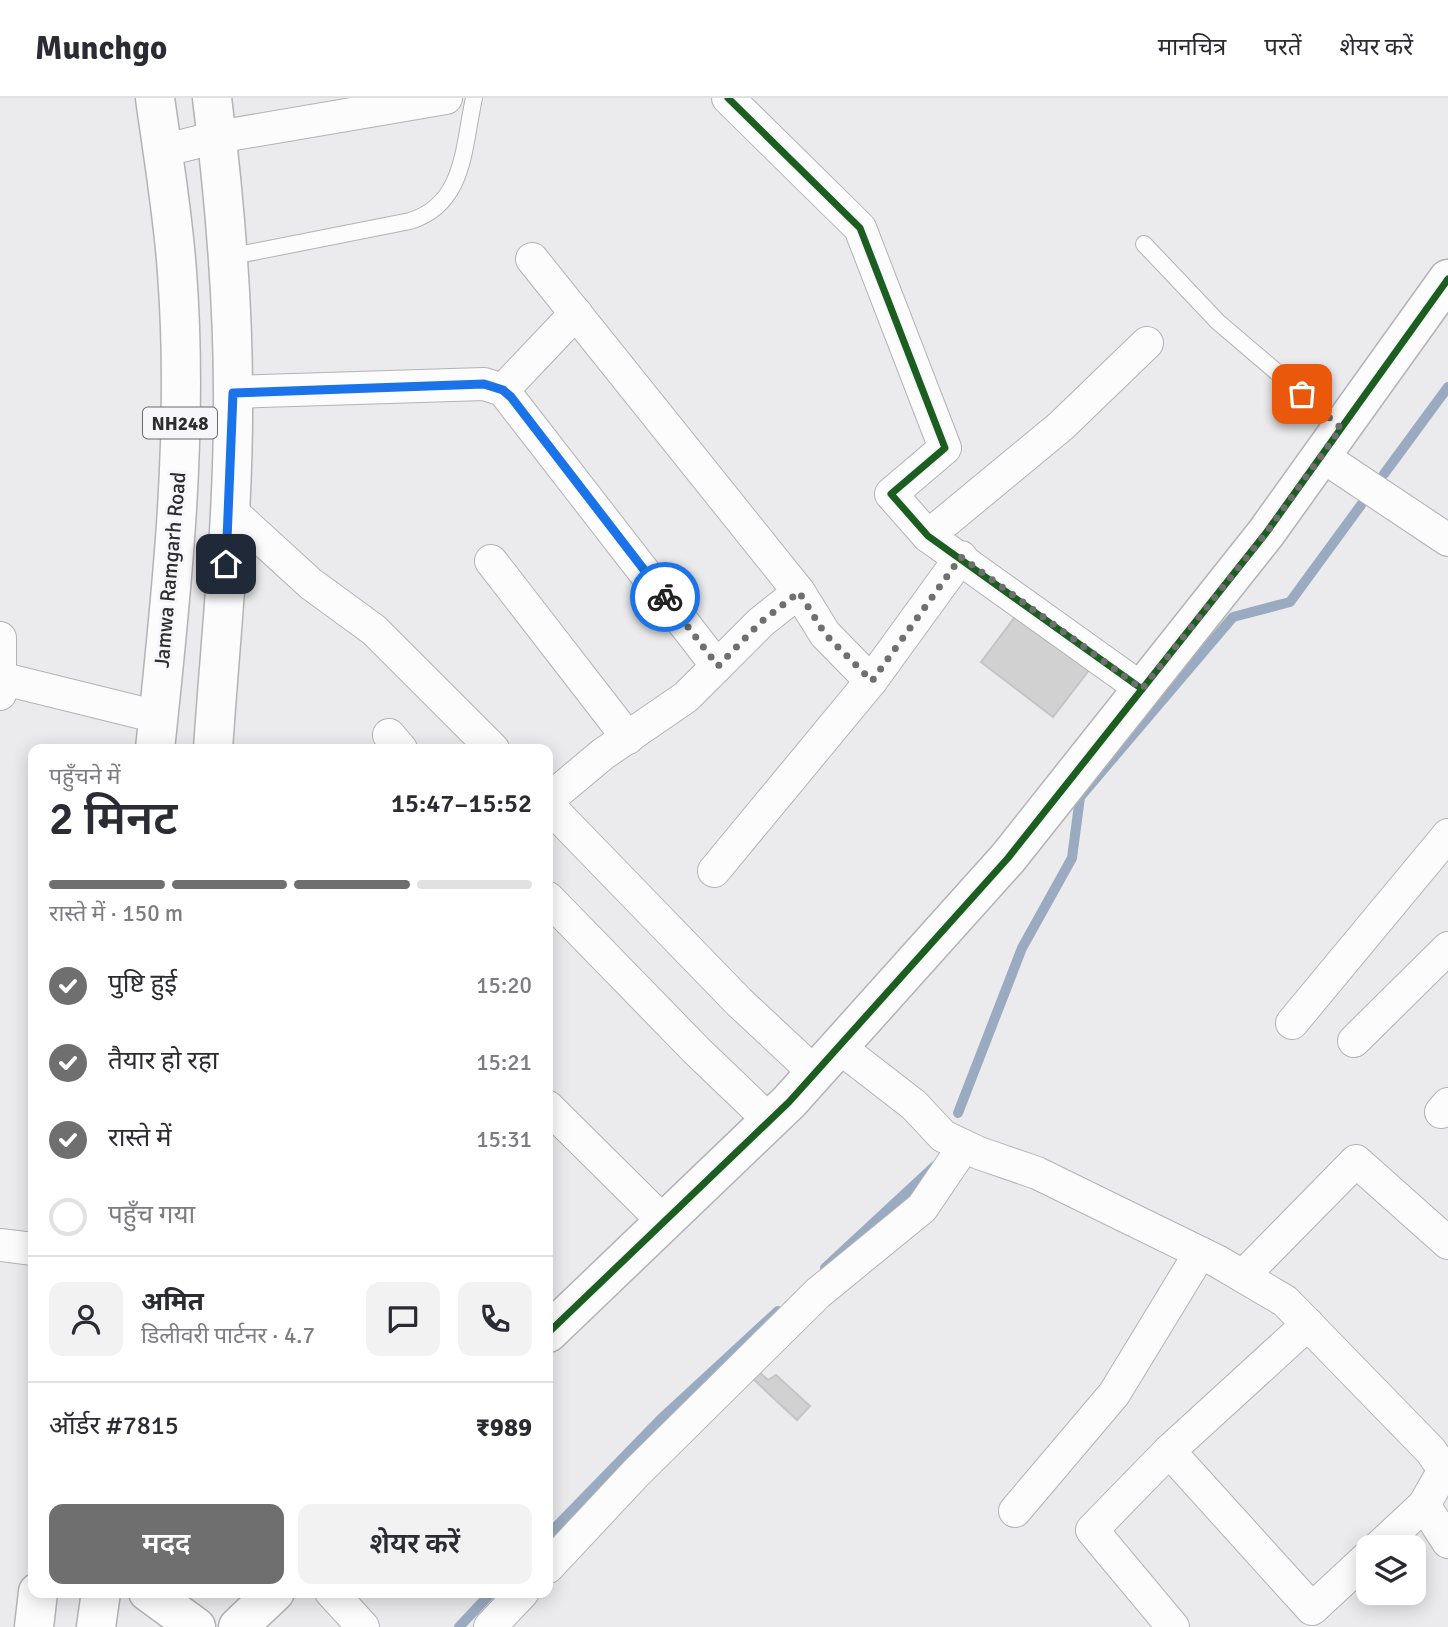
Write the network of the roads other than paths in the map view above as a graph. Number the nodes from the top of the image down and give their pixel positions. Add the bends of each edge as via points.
1 (155, 98) edge
2 (212, 98) edge
3 (446, 98) edge
4 (474, 98) edge
5 (728, 98) edge
6 (217, 137) junction
7 (162, 151) junction
8 (1144, 244) dead end
9 (226, 257) junction
10 (532, 259) dead end
11 (1448, 279) edge
12 (576, 313) junction
13 (1147, 343) dead end
14 (503, 390) junction
15 (233, 393) junction
16 (1332, 442) junction
17 (230, 510) junction
18 (928, 537) junction
19 (1448, 540) edge
20 (961, 557) junction
21 (491, 561) dead end
22 (799, 592) junction
23 (0, 638) edge
24 (718, 666) junction
25 (872, 681) junction
26 (1, 683) edge
27 (1142, 689) junction
28 (157, 733) edge
29 (628, 738) junction
30 (213, 744) edge
31 (488, 744) edge
32 (553, 798) edge
33 (553, 807) edge
34 (1448, 835) edge
35 (714, 871) dead end
36 (553, 903) edge
37 (1448, 948) edge
38 (1292, 1023) dead end
39 (1354, 1041) dead end
40 (827, 1060) junction
41 (553, 1112) edge
42 (770, 1121) junction
43 (964, 1146) junction
44 (664, 1222) junction
45 (1448, 1243) edge
46 (0, 1245) edge
47 (28, 1249) edge
48 (1200, 1253) junction
49 (1243, 1276) junction
50 (1308, 1324) junction
51 (553, 1328) edge
52 (1169, 1451) junction
53 (1446, 1468) edge
54 (1424, 1505) junction
55 (1015, 1511) dead end
56 (1392, 1535) edge
57 (1448, 1542) edge
58 (553, 1562) edge
59 (1356, 1573) edge
60 (37, 1598) edge
61 (100, 1598) edge
62 (156, 1598) edge
63 (269, 1598) edge
64 (336, 1598) edge
65 (517, 1598) edge
66 (1321, 1618) edge
67 (34, 1627) edge
68 (96, 1627) edge
69 (196, 1627) edge
70 (238, 1627) edge
71 (363, 1627) edge
72 (490, 1627) edge
73 (1173, 1627) edge

1 - 7 main road, Jamwa Ramgarh Road / NH248
2 - 6 main road, NH248
3 - 6 street
4 - 9 lane via 454,184 436,211 410,221
5 - 18 street via 860,228 945,448 891,494
6 - 7 street
6 - 9 main road, NH248
7 - 28 main road, Jamwa Ramgarh Road / NH248 via 177,272 181,405
8 - 16 lane
9 - 15 main road, NH248
10 - 12 street
11 - 16 main road
12 - 14 street
12 - 22 street
13 - 18 street via 1061,426
14 - 15 street via 484,384
14 - 24 street
15 - 17 main road, NH248
16 - 19 street
16 - 27 main road
17 - 30 main road, NH248
17 - 31 street via 311,583 374,629
18 - 20 street
20 - 25 street
20 - 27 street
21 - 29 street
22 - 24 street
22 - 25 street via 825,634
23 - 26 street
24 - 29 street via 686,698
25 - 35 street
26 - 28 street
27 - 40 main road via 1008,858
29 - 32 street
33 - 40 street via 739,1002
34 - 38 street
36 - 42 street
37 - 39 street
40 - 42 main road
40 - 43 street via 914,1105 943,1136
41 - 44 street
42 - 44 main road
43 - 48 street via 1037,1173
43 - 58 street via 922,1208 818,1293
44 - 51 main road
45 - 49 street via 1356,1161
46 - 47 street
48 - 49 street
48 - 55 street via 1114,1394
49 - 50 street via 1285,1301
50 - 52 street
50 - 53 street
52 - 66 street
52 - 73 street via 1092,1531
53 - 54 street
54 - 56 street
54 - 57 street
59 - 66 street
60 - 67 main road
61 - 68 main road
62 - 69 main road
63 - 70 main road
64 - 71 street
65 - 72 street

